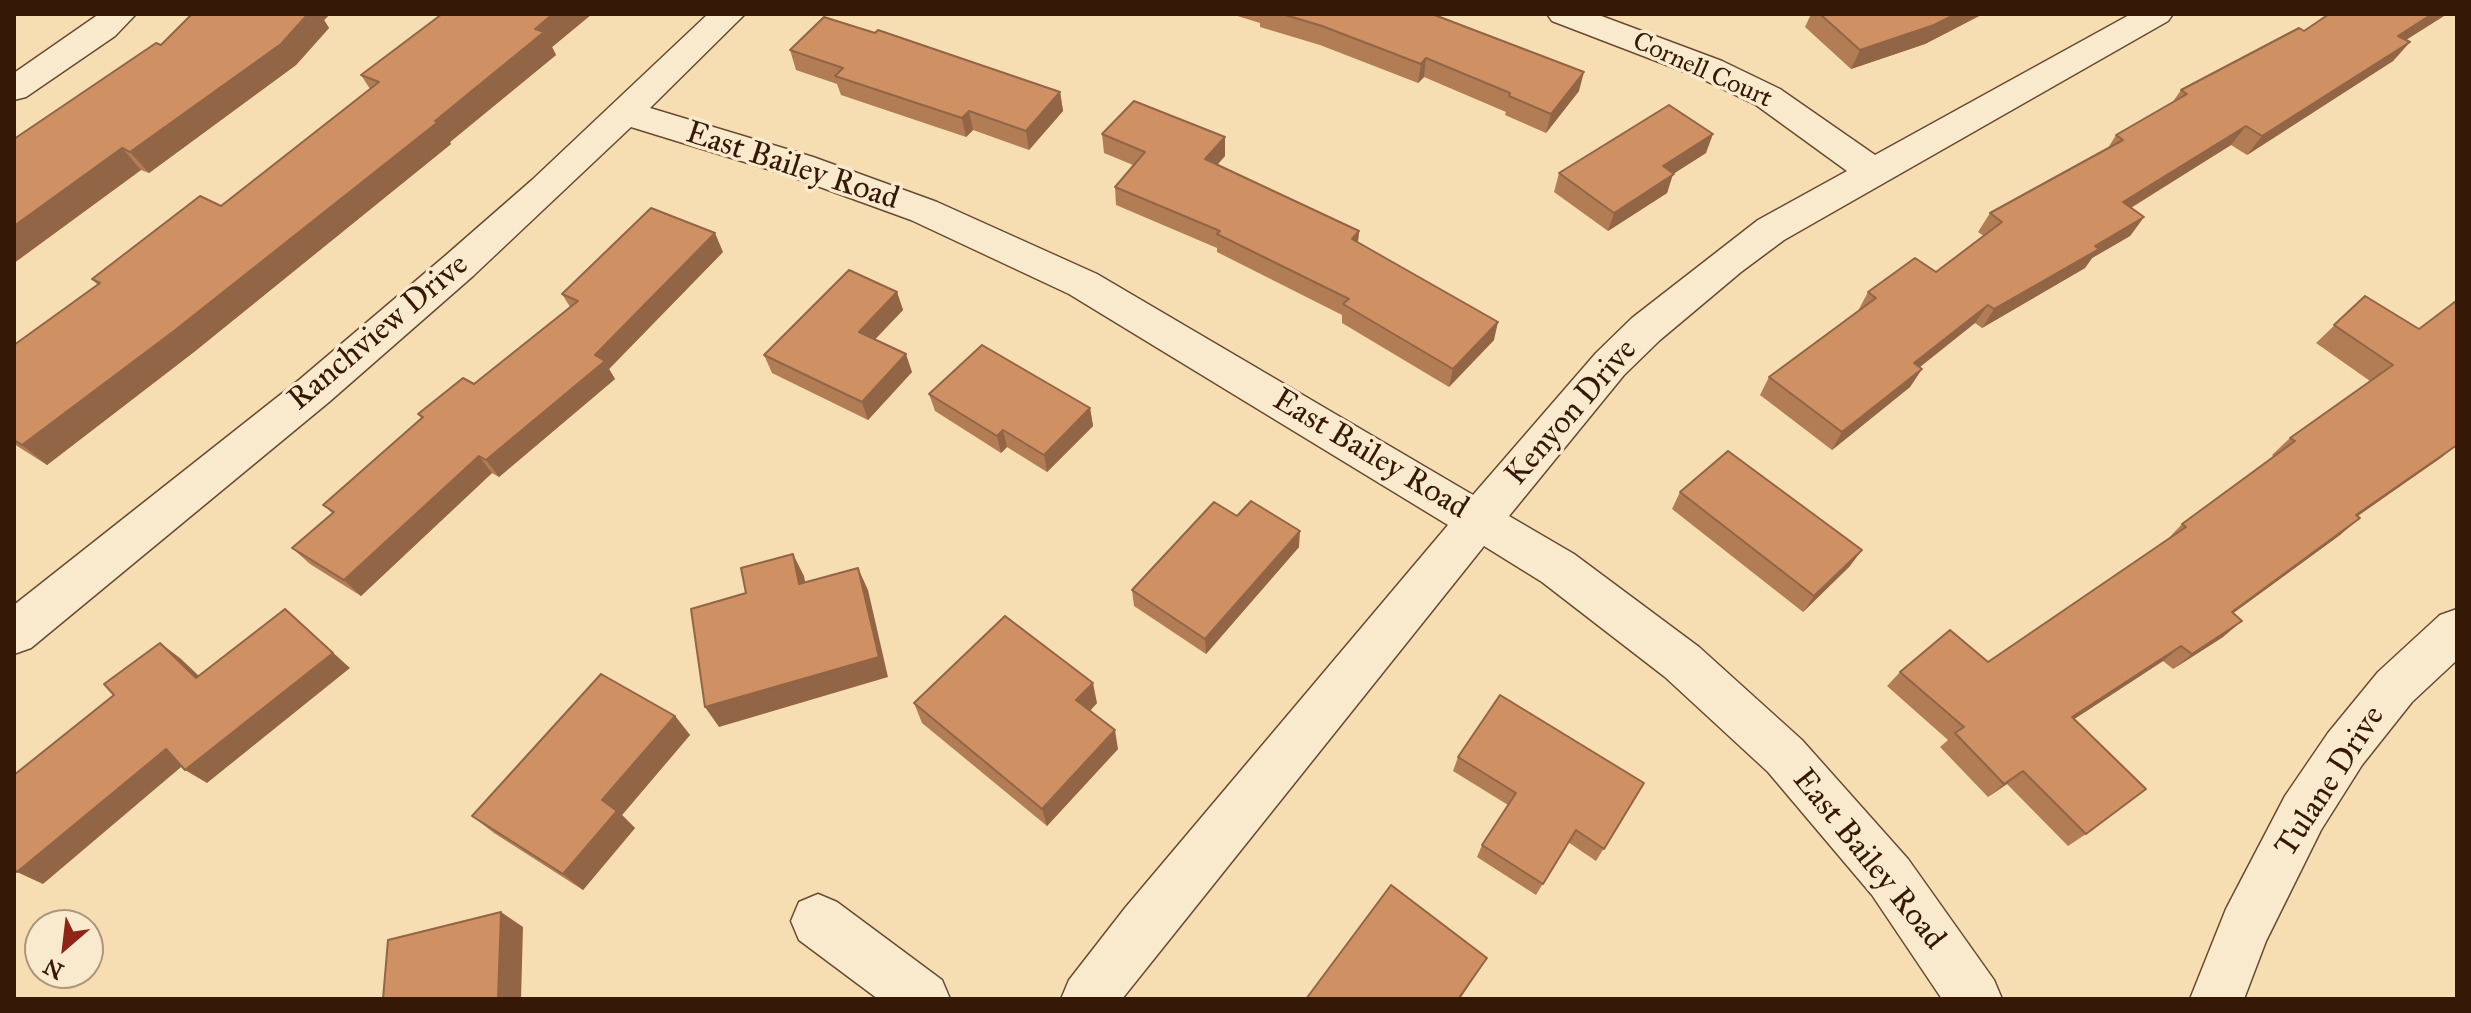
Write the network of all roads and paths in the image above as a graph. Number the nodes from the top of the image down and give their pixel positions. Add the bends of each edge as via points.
1 (119, 14) edge
2 (728, 14) edge
3 (1564, 14) edge
4 (2156, 14) edge
5 (14, 89) edge
6 (626, 113) junction
7 (1872, 171) junction
8 (1479, 520) junction
9 (2457, 630) edge
10 (14, 633) edge
11 (818, 921) dead end
12 (923, 999) edge
13 (1088, 999) edge
14 (1975, 999) edge
15 (2217, 999) edge

1 - 5 street
2 - 6 street, Ranchview Drive
3 - 7 street, Cornell Court via 1710,69 1768,97
4 - 7 street, Kenyon Drive
6 - 8 street, East Bailey Road via 800,166 924,211 1083,284
6 - 10 street, Ranchview Drive via 314,391
7 - 8 street, Kenyon Drive via 1771,230 1646,329 1610,364
8 - 13 street, Kenyon Drive
8 - 14 street, East Bailey Road via 1558,568 1682,662 1785,756 1890,877
9 - 15 street, Tulane Drive via 2395,687 2345,749 2245,928
11 - 12 street

